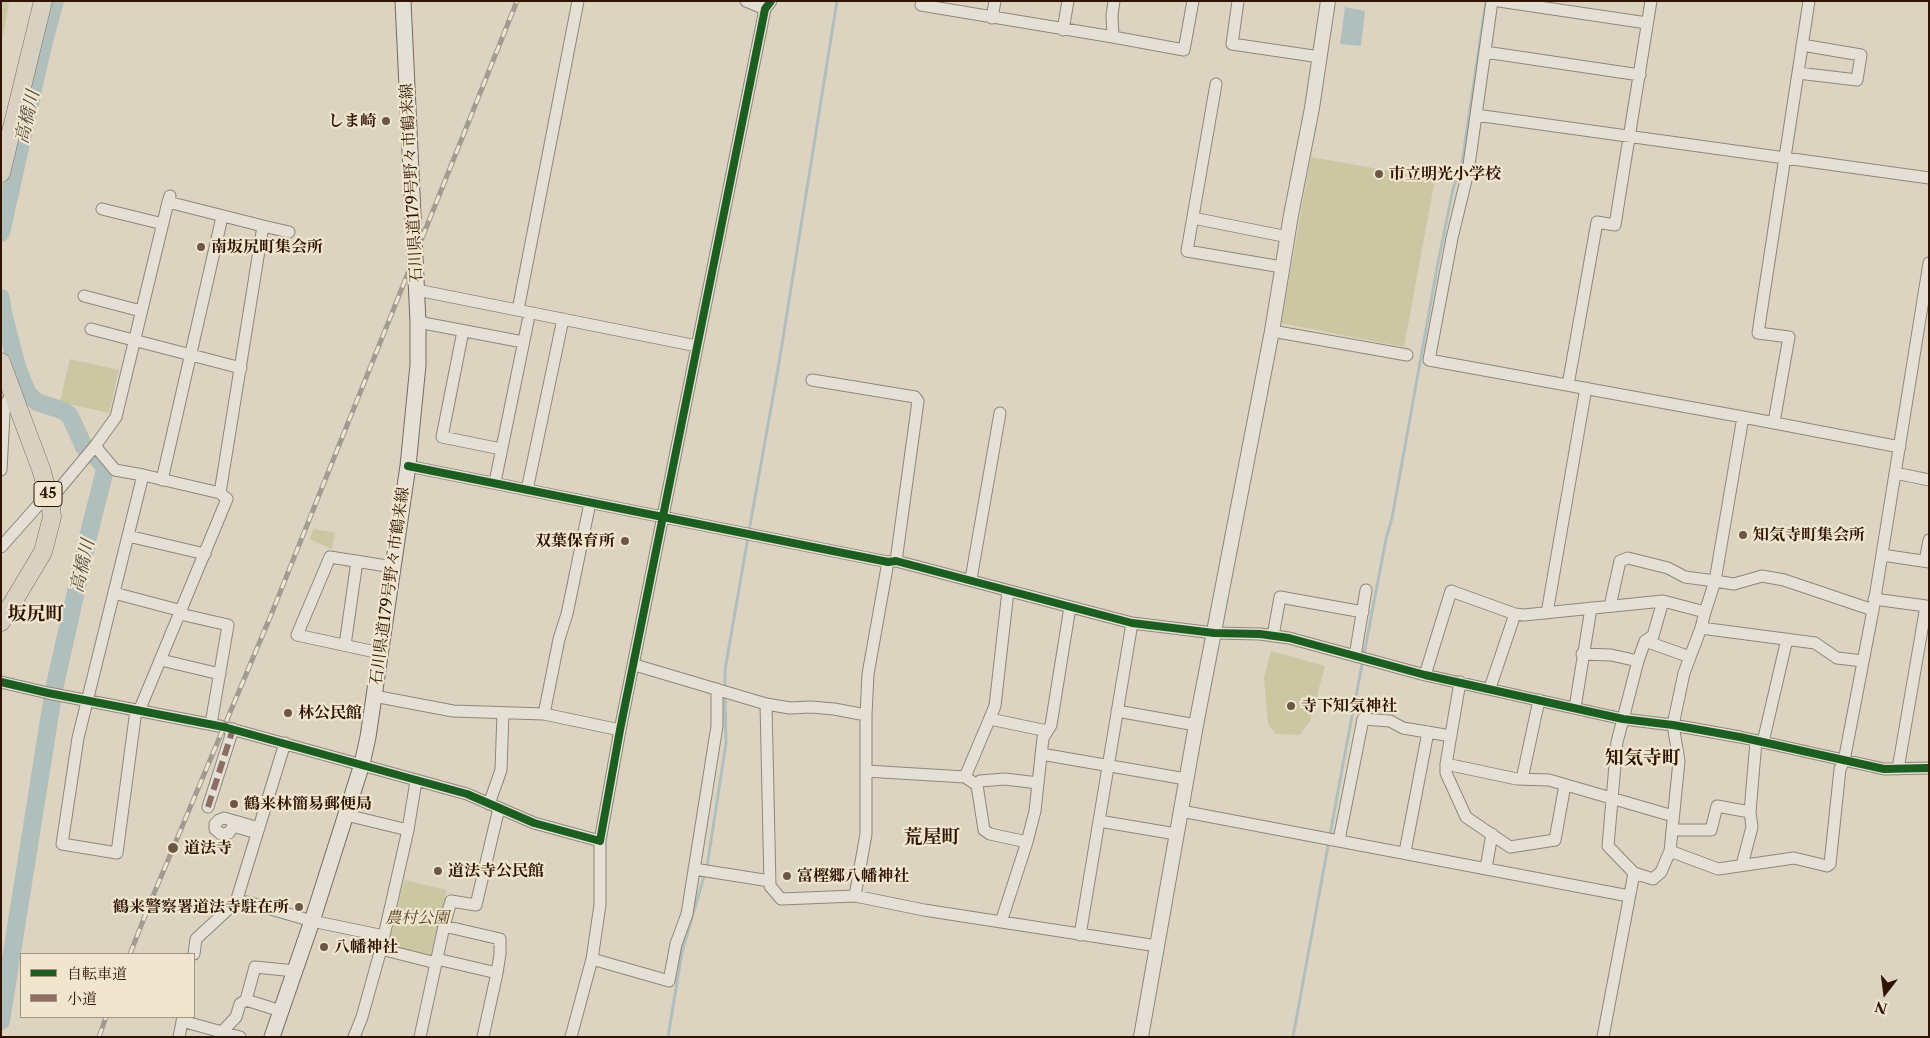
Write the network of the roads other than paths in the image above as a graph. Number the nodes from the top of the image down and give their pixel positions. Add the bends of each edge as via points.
1 (43, 1) edge
2 (403, 1) edge
3 (578, 1) edge
4 (746, 1) edge
5 (922, 1) edge
6 (995, 1) edge
7 (1068, 1) edge
8 (1114, 1) edge
9 (1193, 1) edge
10 (1238, 1) edge
11 (1328, 1) edge
12 (1492, 1) edge
13 (1498, 1) edge
14 (1651, 1) edge
15 (1809, 1) edge
16 (768, 5) edge
17 (992, 18) junction
18 (1648, 23) junction
19 (1063, 30) junction
20 (1113, 37) junction
21 (1802, 45) junction
22 (1485, 52) junction
23 (1320, 57) junction
24 (1798, 73) junction
25 (1640, 75) junction
26 (1216, 84) dead end
27 (1476, 115) junction
28 (1630, 136) junction
29 (1786, 159) junction
30 (1, 173) edge
31 (1929, 178) edge
32 (102, 209) dead end
33 (222, 216) junction
34 (1193, 218) junction
35 (163, 224) junction
36 (263, 226) junction
37 (289, 232) dead end
38 (1288, 237) junction
39 (1929, 263) edge
40 (1282, 267) junction
41 (416, 290) junction
42 (84, 296) dead end
43 (518, 310) junction
44 (141, 311) junction
45 (564, 319) junction
46 (418, 322) junction
47 (528, 322) dead end
48 (91, 329) dead end
49 (463, 331) junction
50 (1272, 331) junction
51 (134, 340) junction
52 (523, 342) junction
53 (697, 346) junction
54 (190, 354) junction
55 (1407, 355) dead end
56 (1, 362) edge
57 (241, 368) junction
58 (812, 380) dead end
59 (1568, 384) junction
60 (1586, 388) junction
61 (13, 393) junction
62 (1000, 413) dead end
63 (1743, 417) junction
64 (1774, 422) junction
65 (1900, 447) junction
66 (501, 449) junction
67 (92, 451) junction
68 (408, 466) junction
69 (1, 470) edge
70 (1894, 473) junction
71 (143, 475) junction
72 (162, 480) junction
73 (1929, 480) edge
74 (495, 482) junction
75 (527, 490) junction
76 (220, 493) junction
77 (50, 500) junction
78 (590, 503) junction
79 (663, 516) junction
80 (128, 536) junction
81 (1929, 540) edge
82 (1, 547) edge
83 (205, 554) junction
84 (1882, 555) junction
85 (357, 561) junction
86 (892, 562) junction
87 (1927, 562) edge
88 (393, 567) junction
89 (971, 580) junction
90 (1715, 581) junction
91 (1008, 590) junction
92 (1366, 590) dead end
93 (114, 593) junction
94 (1663, 601) junction
95 (1874, 604) junction
96 (1610, 606) junction
97 (1927, 606) edge
98 (1070, 608) junction
99 (1591, 608) junction
100 (1362, 612) junction
101 (1705, 612) junction
102 (181, 613) junction
103 (1547, 613) junction
104 (1515, 614) junction
105 (1, 622) edge
106 (1132, 623) junction
107 (1701, 628) junction
108 (1214, 633) junction
109 (1273, 636) junction
110 (1787, 640) junction
111 (1645, 641) junction
112 (345, 645) junction
113 (380, 653) junction
114 (1582, 654) junction
115 (1355, 656) junction
116 (1690, 657) junction
117 (161, 660) junction
118 (1638, 661) junction
119 (1863, 661) junction
120 (635, 665) junction
121 (220, 674) junction
122 (1425, 675) junction
123 (1, 682) edge
124 (1460, 682) junction
125 (1490, 688) junction
126 (723, 691) junction
127 (374, 696) junction
128 (1539, 700) junction
129 (87, 701) junction
130 (766, 704) junction
131 (1575, 708) junction
132 (138, 711) junction
133 (1117, 711) junction
134 (503, 713) junction
135 (544, 714) junction
136 (866, 715) junction
137 (990, 719) junction
138 (1623, 719) junction
139 (211, 724) junction
140 (1196, 724) junction
141 (1673, 725) junction
142 (233, 729) junction
143 (620, 730) junction
144 (1048, 731) junction
145 (1428, 732) junction
146 (1451, 736) junction
147 (1760, 742) junction
148 (285, 743) junction
149 (1041, 754) junction
150 (1844, 761) junction
151 (362, 764) junction
152 (1446, 764) junction
153 (1108, 766) junction
154 (1929, 768) edge
155 (1898, 769) junction
156 (866, 771) junction
157 (965, 777) junction
158 (1186, 779) junction
159 (1522, 779) junction
160 (416, 781) junction
161 (1038, 783) junction
162 (977, 785) junction
163 (1565, 785) junction
164 (1612, 798) junction
165 (494, 806) junction
166 (208, 807) dead end
167 (1181, 811) junction
168 (1750, 812) junction
169 (346, 815) junction
170 (1673, 816) junction
171 (1099, 821) junction
172 (408, 830) junction
173 (1672, 830) junction
174 (1176, 834) junction
175 (1492, 834) junction
176 (1333, 839) junction
177 (600, 841) junction
178 (1027, 842) junction
179 (1405, 852) junction
180 (1670, 852) junction
181 (1742, 866) junction
182 (1486, 868) junction
183 (695, 869) junction
184 (1634, 873) junction
185 (770, 881) junction
186 (855, 896) junction
187 (1629, 896) junction
188 (236, 902) junction
189 (312, 922) junction
190 (1000, 922) junction
191 (444, 926) junction
192 (1080, 935) junction
193 (384, 936) junction
194 (1157, 946) junction
195 (380, 949) junction
196 (194, 953) edge
197 (592, 959) junction
198 (436, 961) junction
199 (295, 971) junction
200 (497, 973) junction
201 (246, 1000) junction
202 (281, 1011) junction
203 (182, 1019) edge
204 (222, 1032) junction
205 (179, 1037) edge
206 (240, 1037) edge
207 (272, 1037) edge
208 (354, 1037) edge
209 (420, 1037) edge
210 (483, 1037) edge
211 (571, 1037) edge
212 (1142, 1037) edge
213 (1603, 1037) edge

1 - 30 main road
2 - 41 main road, 石川県道179号野々市鶴来線
3 - 43 street
4 - 16 street
5 - 17 street via 921,5
6 - 17 street
7 - 19 street
8 - 20 street
9 - 20 street via 1184,50
10 - 23 street via 1232,44
11 - 23 street
12 - 22 street
13 - 18 street
14 - 18 street
15 - 21 street
16 - 53 street
17 - 19 street
18 - 25 street
19 - 20 street
21 - 24 street
21 - 24 street via 1861,54 1857,80
22 - 25 street
22 - 27 street
23 - 38 street
24 - 29 street
25 - 28 street
26 - 34 street
27 - 28 street
27 - 59 street via 1468,172 1429,360
28 - 29 street
28 - 59 street via 1615,225 1597,222
29 - 31 street
29 - 64 street via 1758,333 1789,337
32 - 35 street
33 - 35 street via 169,199
33 - 36 street
33 - 54 street
34 - 38 street
34 - 40 street via 1188,251
35 - 44 street
36 - 37 street
36 - 57 street
38 - 40 street
39 - 65 street
40 - 50 street
41 - 43 street
41 - 46 main road, 石川県道179号野々市鶴来線
42 - 44 street
43 - 45 street
44 - 51 street
45 - 53 street
45 - 75 street
46 - 49 street
46 - 68 main road, 石川県道179号野々市鶴来線 via 418,365
47 - 52 street
48 - 51 street
49 - 52 street
49 - 66 street via 442,437
50 - 55 street
50 - 108 street
51 - 54 street
51 - 67 street via 116,417
52 - 66 street
53 - 79 street
54 - 57 street
54 - 72 street
56 - 61 main road, 45
57 - 76 street
58 - 86 street via 918,401
59 - 60 street
60 - 63 street
60 - 103 street
61 - 69 street via 4,414
61 - 77 main road, 45
62 - 89 street
63 - 64 street
63 - 90 street
64 - 65 street
65 - 70 street
66 - 74 street
67 - 71 street via 115,470
67 - 77 street
68 - 74 street
68 - 88 main road, 石川県道179号野々市鶴来線
70 - 73 street
70 - 84 street
71 - 72 street
71 - 80 street
72 - 76 street
74 - 75 street
75 - 78 street
76 - 83 street via 227,499
77 - 82 street via 41,502
77 - 105 main road, 45 via 52,517 43,552
78 - 79 street
78 - 135 street
79 - 86 street
79 - 120 street
80 - 83 street
80 - 93 street
81 - 87 street
83 - 102 street
84 - 87 street
84 - 95 street
85 - 88 street
85 - 112 street
85 - 112 street via 330,557 297,634
86 - 89 street
86 - 136 street via 868,674
88 - 113 main road, 石川県道179号野々市鶴来線
89 - 91 street
90 - 95 street via 1734,584 1762,576
90 - 96 street via 1685,577 1668,568 1628,558 1620,561
90 - 101 street
91 - 98 street
91 - 137 street via 995,706
92 - 100 street
93 - 102 street
93 - 129 street
94 - 96 street
94 - 101 street
94 - 111 street via 1653,636
95 - 97 street
95 - 119 street
96 - 99 street
97 - 155 street
98 - 106 street
98 - 144 street
99 - 103 street
99 - 114 street
100 - 109 street via 1280,596
100 - 115 street
101 - 107 street
102 - 117 street
102 - 121 street via 228,624
103 - 104 street
104 - 122 street via 1451,591
104 - 125 street
106 - 108 street
106 - 133 street
107 - 110 street
107 - 116 street
108 - 109 street
108 - 140 street
109 - 115 street
110 - 119 street via 1815,643 1838,658
110 - 147 street
111 - 116 street
111 - 118 street
112 - 113 street
113 - 127 main road, 石川県道179号野々市鶴来線
114 - 118 street via 1611,655
114 - 131 street
115 - 122 street
116 - 141 street
117 - 121 street
117 - 132 street
118 - 138 street
119 - 150 street
120 - 126 street
120 - 143 street
121 - 139 street
122 - 124 street
123 - 129 street
124 - 125 street
124 - 146 street
125 - 128 street
126 - 130 street
126 - 183 street
127 - 134 street via 453,711
127 - 151 main road, 石川県道179号野々市鶴来線
128 - 131 street
128 - 159 street
129 - 132 street
129 - 132 street via 62,844 117,853
130 - 136 street
130 - 185 street
131 - 138 street
132 - 139 street
133 - 140 street
133 - 153 street
134 - 135 street
134 - 165 street via 501,770
135 - 143 street
136 - 156 street
137 - 144 street
137 - 157 street
138 - 141 street
138 - 164 street via 1616,742
139 - 142 street
140 - 158 street
141 - 147 street
141 - 170 street via 1679,761
142 - 148 street
142 - 166 street
143 - 177 street
144 - 149 street
145 - 146 street
145 - 176 street via 1403,728 1390,721 1363,719
145 - 179 street
146 - 152 street
147 - 150 street
147 - 168 street
148 - 151 street
148 - 188 street
149 - 153 street
149 - 161 street
150 - 155 street
150 - 181 street via 1840,769 1830,864 1794,858
151 - 160 street
151 - 169 main road, 石川県道179号野々市鶴来線
152 - 159 street
152 - 175 street via 1446,773 1466,816
153 - 158 street
153 - 171 street
154 - 155 street
156 - 157 street
156 - 186 street via 866,834
157 - 162 street
158 - 167 street
159 - 163 street via 1549,780
160 - 165 street via 467,794
160 - 172 street
161 - 162 street via 1005,780 980,781
161 - 178 street
162 - 178 street via 984,830
163 - 164 street
163 - 175 street via 1555,840 1510,847
164 - 170 street
164 - 184 street via 1608,846
165 - 177 street via 534,823
165 - 191 street via 476,905 451,901
167 - 174 street
167 - 176 street
168 - 173 street via 1717,806 1711,830
168 - 181 street via 1752,827
169 - 172 street
169 - 189 main road, 石川県道179号野々市鶴来線
170 - 173 street
171 - 174 street
171 - 192 street
172 - 193 street
173 - 180 street
174 - 194 street
175 - 182 street
176 - 179 street
177 - 197 street via 600,905
178 - 190 street
179 - 182 street
180 - 181 street via 1718,869
180 - 184 street via 1661,872 1653,879
182 - 187 street
183 - 185 street
183 - 197 street via 669,981
184 - 187 street
185 - 186 street via 770,886 781,899
186 - 190 street
187 - 213 street
188 - 189 street via 248,902
188 - 196 street via 196,939
189 - 193 street
189 - 199 main road, 石川県道179号野々市鶴来線
190 - 192 street
191 - 198 street
191 - 200 street via 500,939
192 - 194 street
193 - 195 street
194 - 212 street
195 - 198 street
195 - 208 street
197 - 211 street
198 - 200 street
198 - 209 street
199 - 201 street via 255,967
199 - 202 main road, 石川県道179号野々市鶴来線
200 - 210 street
201 - 202 street
201 - 204 street
202 - 207 main road, 石川県道179号野々市鶴来線
203 - 204 street
203 - 205 street
204 - 206 street

